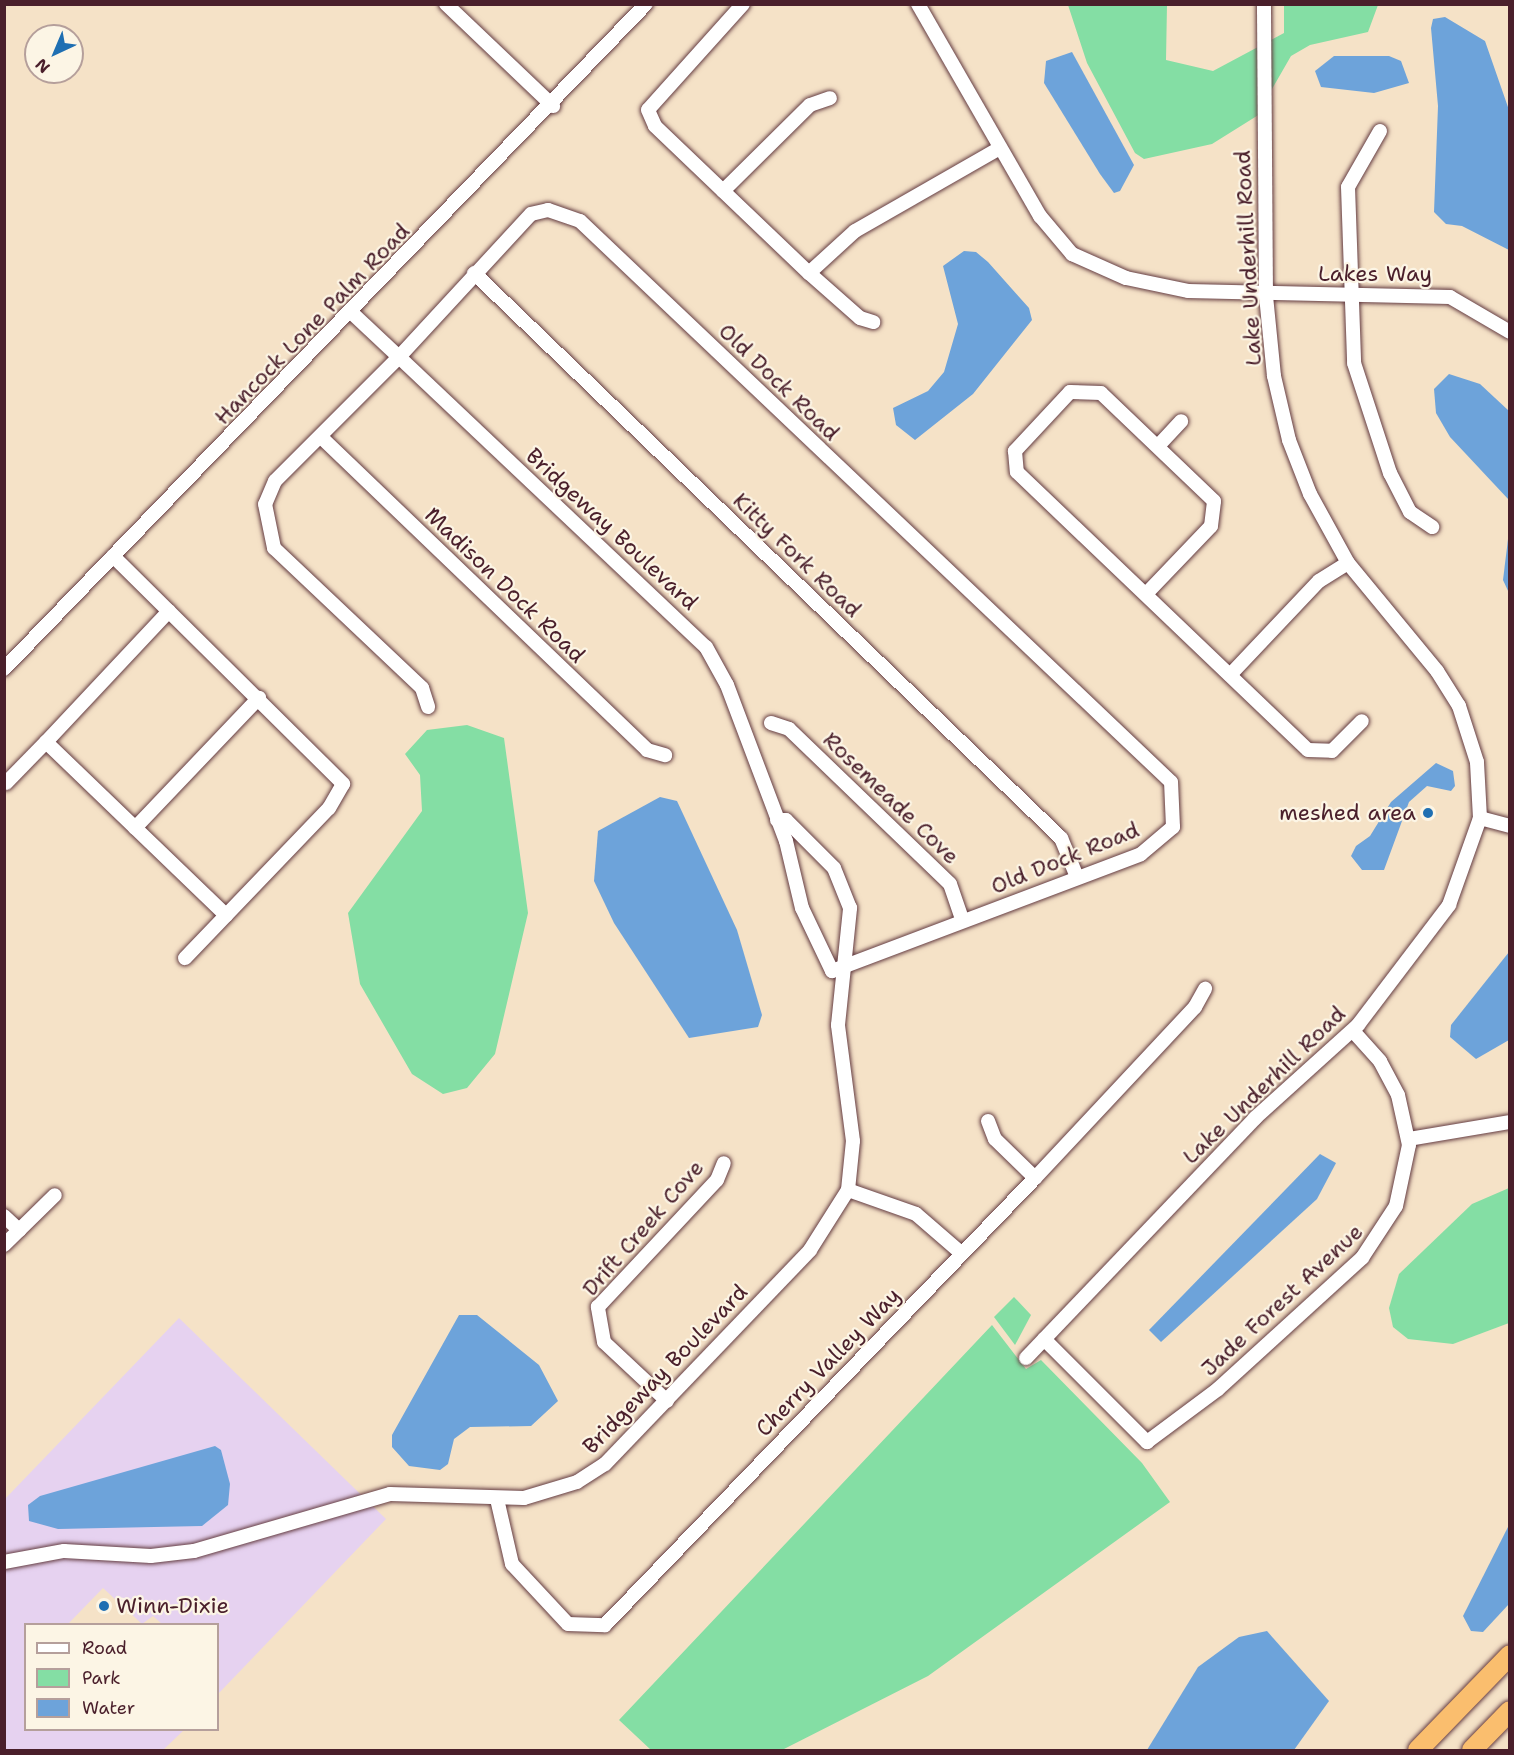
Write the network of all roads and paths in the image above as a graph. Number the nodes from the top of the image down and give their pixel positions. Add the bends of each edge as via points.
1 (446, 4) edge
2 (646, 4) edge
3 (743, 4) edge
4 (918, 4) edge
5 (1263, 5) edge
6 (830, 98) dead end
7 (553, 106) junction
8 (1380, 131) dead end
9 (1000, 148) junction
10 (723, 191) junction
11 (474, 273) junction
12 (809, 273) junction
13 (1348, 294) junction
14 (1266, 296) junction
15 (353, 314) junction
16 (873, 322) dead end
17 (1509, 332) edge
18 (399, 357) junction
19 (1181, 422) dead end
20 (321, 437) junction
21 (1158, 446) junction
22 (1432, 527) dead end
23 (113, 556) junction
24 (1348, 563) junction
25 (1146, 594) junction
26 (169, 611) junction
27 (4, 669) edge
28 (1230, 675) junction
29 (259, 698) junction
30 (428, 707) dead end
31 (1362, 721) dead end
32 (771, 723) dead end
33 (46, 742) junction
34 (665, 755) dead end
35 (6, 783) edge
36 (1480, 818) junction
37 (777, 820) junction
38 (1509, 826) edge
39 (135, 828) junction
40 (1077, 877) junction
41 (226, 915) junction
42 (963, 921) junction
43 (185, 957) dead end
44 (841, 971) junction
45 (1205, 989) dead end
46 (1353, 1031) junction
47 (988, 1121) dead end
48 (1509, 1122) edge
49 (1409, 1139) junction
50 (724, 1162) dead end
51 (1035, 1178) junction
52 (848, 1190) junction
53 (55, 1195) dead end
54 (4, 1216) edge
55 (19, 1230) junction
56 (4, 1245) edge
57 (961, 1253) junction
58 (1044, 1339) junction
59 (1026, 1358) dead end
60 (667, 1401) junction
61 (497, 1499) junction
62 (4, 1562) edge
63 (1509, 1655) edge
64 (1509, 1711) edge
65 (1419, 1750) edge
66 (1472, 1750) edge

1 - 7 street
2 - 7 street, Hancock Lone Palm Road
3 - 10 street via 648,110 655,126
4 - 9 street, Lakes Way
5 - 14 street, Lake Underhill Road
6 - 10 street via 810,105
7 - 15 street, Hancock Lone Palm Road
8 - 13 street via 1348,188
9 - 12 street via 855,231
9 - 14 street, Lakes Way via 1040,216 1072,254 1126,278 1167,287
10 - 12 street
11 - 18 street, Old Dock Road
11 - 40 street, Kitty Fork Road via 1061,838
11 - 40 street, Old Dock Road via 531,214 548,210 580,220 1171,782 1173,826 1163,840
12 - 16 street via 860,318
13 - 14 street, Lakes Way
13 - 17 street, Lakes Way via 1450,297
13 - 22 street via 1356,369 1375,439 1410,512
14 - 24 street, Lake Underhill Road via 1274,376 1289,440 1310,494
15 - 18 street, Bridgeway Boulevard
15 - 23 street, Hancock Lone Palm Road
18 - 20 street, Old Dock Road
18 - 37 street, Bridgeway Boulevard via 706,647 727,685
19 - 21 street
20 - 30 street, Old Dock Road via 275,481 265,504 274,548 422,688
20 - 34 street, Madison Dock Road via 647,750
21 - 25 street via 1214,501 1216,516
21 - 25 street via 1101,393 1070,392 1015,450 1017,472
23 - 26 street
23 - 27 street, Hancock Lone Palm Road
24 - 28 street via 1319,581
24 - 36 street, Lake Underhill Road via 1437,671 1459,706 1477,762
25 - 28 street
26 - 29 street
26 - 33 street
28 - 31 street via 1314,753 1335,749
29 - 39 street
29 - 41 street via 338,775 343,791
32 - 42 street, Rosemeade Cove via 789,729 950,884
33 - 35 street
33 - 39 street
36 - 38 street
36 - 46 street, Lake Underhill Road via 1449,905
37 - 44 street, Bridgeway Boulevard via 802,908 832,971
37 - 44 street, Bridgeway Boulevard via 786,820 816,847 846,892 850,927
39 - 41 street
40 - 42 street, Old Dock Road
41 - 43 street
42 - 44 street, Old Dock Road
44 - 52 street, Bridgeway Boulevard via 838,1025 853,1141
45 - 51 street, Cherry Valley Way via 1196,1007
46 - 49 street, Jade Forest Avenue via 1380,1061 1398,1095
46 - 58 street, Lake Underhill Road via 1255,1118
47 - 51 street via 995,1139
48 - 49 street
49 - 58 street, Jade Forest Avenue via 1400,1197 1367,1253 1218,1389 1147,1442
50 - 60 street, Drift Creek Cove via 717,1180 598,1307 604,1342
51 - 57 street, Cherry Valley Way
52 - 57 street via 916,1214
52 - 60 street, Bridgeway Boulevard via 810,1250
53 - 55 street
54 - 55 street
55 - 56 street
57 - 61 street, Cherry Valley Way via 605,1625 568,1624 512,1564
58 - 59 street, Lake Underhill Road
60 - 61 street, Bridgeway Boulevard via 590,1475 548,1493
61 - 62 street, Bridgeway Boulevard via 423,1491 336,1509 194,1551 151,1556 64,1551
63 - 65 highway
64 - 66 highway

